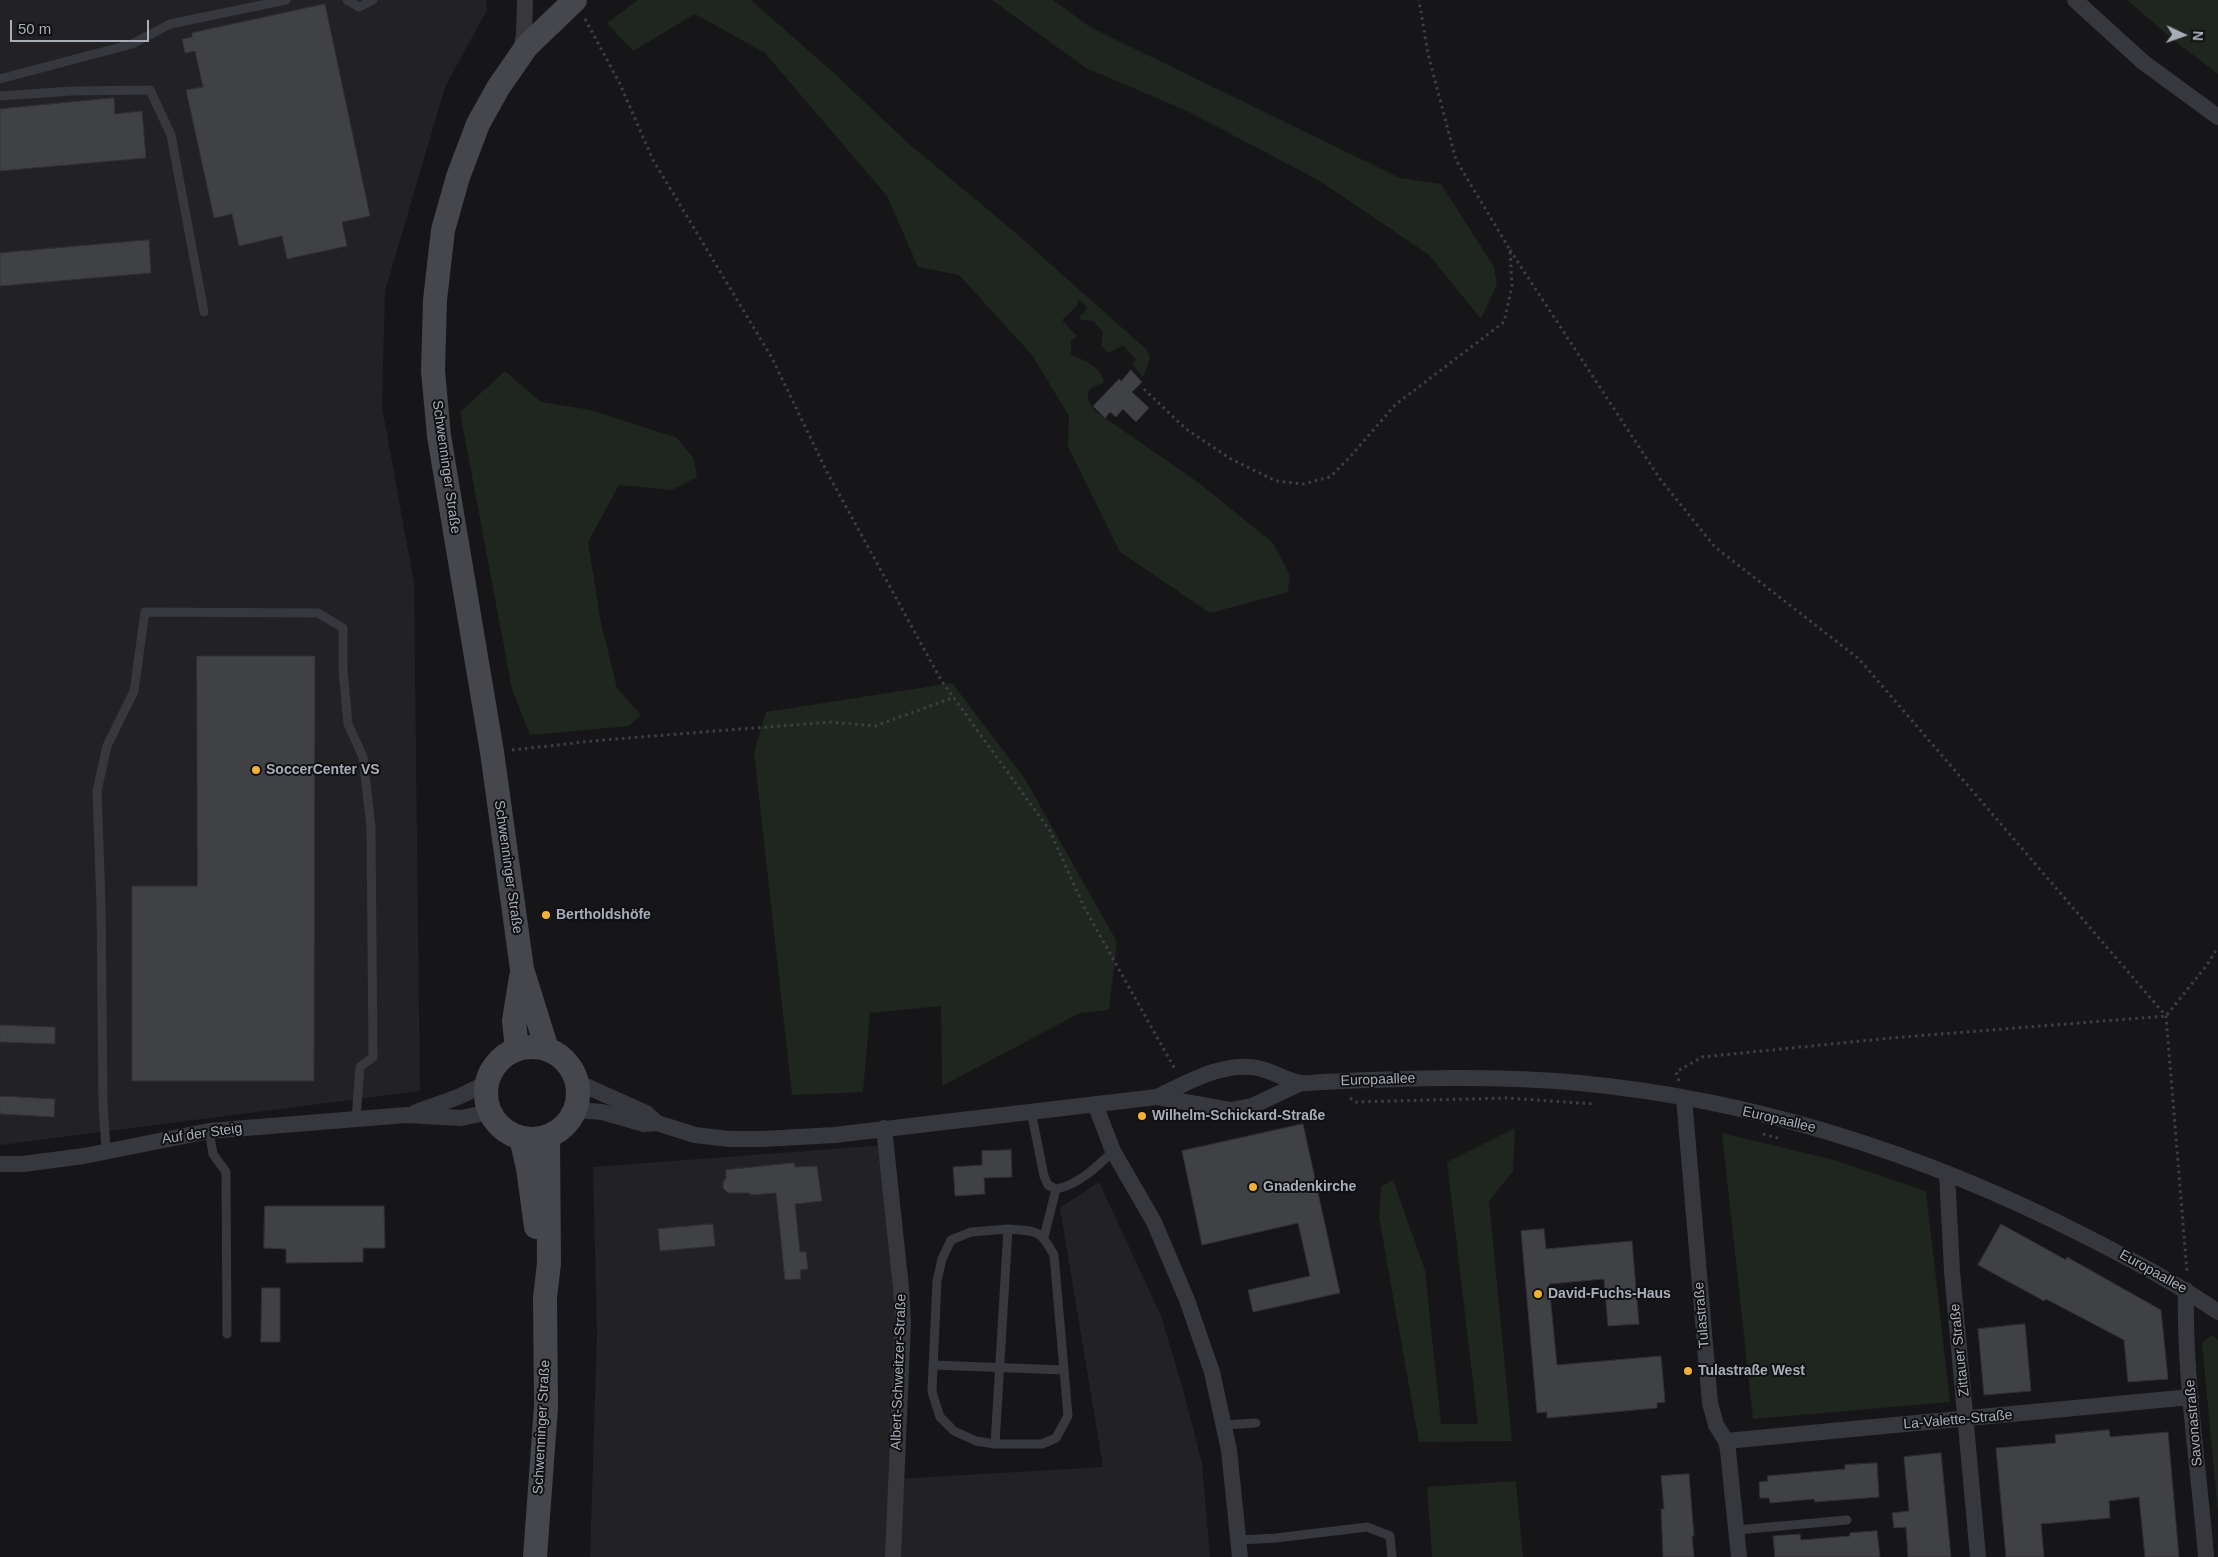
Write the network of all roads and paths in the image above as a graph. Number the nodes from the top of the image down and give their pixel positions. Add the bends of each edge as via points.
1 (286, 0) edge
2 (348, 0) edge
3 (372, 0) edge
4 (525, 0) edge
5 (1419, 0) edge
6 (2075, 0) edge
7 (580, 8) edge
8 (520, 56) junction
9 (0, 79) edge
10 (0, 96) edge
11 (2218, 117) edge
12 (1510, 250) junction
13 (204, 312) dead end
14 (1144, 389) dead end
15 (952, 698) junction
16 (492, 752) junction
17 (2218, 947) edge
18 (522, 970) junction
19 (2166, 1016) junction
20 (517, 1049) junction
21 (547, 1049) junction
22 (577, 1082) junction
23 (487, 1083) junction
24 (1301, 1083) junction
25 (1184, 1084) junction
26 (1157, 1097) junction
27 (1684, 1098) junction
28 (1095, 1104) junction
29 (576, 1110) junction
30 (1031, 1111) junction
31 (490, 1112) junction
32 (406, 1115) junction
33 (356, 1118) junction
34 (662, 1124) junction
35 (884, 1128) junction
36 (209, 1130) junction
37 (548, 1137) junction
38 (521, 1138) junction
39 (106, 1150) junction
40 (1113, 1151) junction
41 (0, 1164) edge
42 (1947, 1173) junction
43 (1056, 1189) junction
44 (1008, 1229) junction
45 (1044, 1237) junction
46 (2186, 1290) junction
47 (545, 1298) junction
48 (2218, 1312) edge
49 (227, 1334) dead end
50 (933, 1365) junction
51 (1000, 1368) junction
52 (1064, 1370) junction
53 (2191, 1397) junction
54 (1966, 1419) junction
55 (1256, 1423) dead end
56 (1224, 1426) junction
57 (1726, 1441) junction
58 (995, 1444) junction
59 (1847, 1520) dead end
60 (1737, 1530) junction
61 (1240, 1540) junction
62 (535, 1557) edge
63 (893, 1557) edge
64 (1240, 1557) edge
65 (1392, 1557) edge
66 (1739, 1557) edge
67 (1978, 1557) edge
68 (2206, 1557) edge

1 - 9 lane via 170,24 132,44
2 - 3 lane via 359,7
4 - 8 street
5 - 12 path via 1428,54 1456,160
6 - 11 street via 2143,62
7 - 8 main road, Schwenninger Straße via 528,46
7 - 15 path via 620,84 653,160 772,358 827,472
8 - 16 main road, Schwenninger Straße via 478,124 458,177 443,230 435,300 433,371 439,436
10 - 13 lane via 150,90 171,135
12 - 14 path via 1512,286 1504,322 1395,405 1330,477 1304,484 1276,481 1231,459 1186,429
12 - 19 path via 1660,478 1715,547 1859,659
15 - 16 path via 876,726 831,722
15 - 25 path via 1050,831 1084,907
16 - 18 main road, Schwenninger Straße
17 - 19 path
18 - 20 main road, Schwenninger Straße via 514,1021
18 - 21 main road, Schwenninger Straße
19 - 27 path via 1702,1056 1676,1072
19 - 46 path via 2188,1262
20 - 21 main road via 532,1046
20 - 23 main road via 497,1062
21 - 22 main road via 566,1061
22 - 29 main road
22 - 34 street via 646,1113
23 - 31 main road via 486,1098
23 - 32 street, Auf der Steig
24 - 25 street, Europaallee via 1245,1066 1206,1074
24 - 26 street, Europaallee via 1272,1099 1230,1110
24 - 27 street, Europaallee via 1405,1078 1532,1079 1633,1089
25 - 26 street, Europaallee
26 - 28 street, Europaallee
27 - 42 street, Europaallee via 1844,1136
27 - 57 street, Tulastraße via 1710,1403 1716,1425
28 - 30 street
28 - 40 street
29 - 34 street via 602,1112 644,1124
29 - 37 main road via 562,1129
30 - 35 street
30 - 43 lane via 1044,1176 1048,1185
31 - 32 street, Auf der Steig via 461,1118
31 - 38 main road via 503,1129
32 - 33 street, Auf der Steig
33 - 36 street, Auf der Steig
33 - 39 lane via 360,1067 374,1057 371,828 363,757 348,724 343,628 318,613 145,612 134,691 108,746 97,791
34 - 35 street via 695,1135 729,1139 825,1135
35 - 63 street, Albert-Schweitzer-Straße via 903,1322
36 - 39 street, Auf der Steig
36 - 49 lane via 213,1154 226,1172
37 - 38 main road
37 - 47 main road, Schwenninger Straße via 549,1263
38 - 47 main road, Schwenninger Straße
39 - 41 street, Auf der Steig via 84,1156
40 - 43 lane via 1075,1182
40 - 56 street via 1154,1222 1186,1300 1212,1372
42 - 46 street, Europaallee via 2043,1214
42 - 54 street, Zittauer Straße via 1952,1271
43 - 45 lane
44 - 45 lane via 1030,1231
44 - 50 lane via 971,1232 951,1240 937,1281
44 - 51 lane
45 - 52 lane via 1054,1255
46 - 48 street, Europaallee
46 - 53 street, Savonastraße
47 - 62 main road, Schwenninger Straße via 546,1407
50 - 51 lane
50 - 58 lane via 932,1392 940,1417 954,1431 976,1441
51 - 52 lane
51 - 58 lane
52 - 58 lane via 1068,1416 1056,1438 1042,1444
53 - 54 street, La-Valette-Straße
53 - 68 street, Savonastraße
54 - 57 street, La-Valette-Straße
54 - 67 street, Zittauer Straße
55 - 56 lane
56 - 61 street
57 - 60 street, Tulastraße
59 - 60 lane
60 - 66 street, Tulastraße
61 - 64 street
61 - 65 lane via 1367,1528 1390,1536

